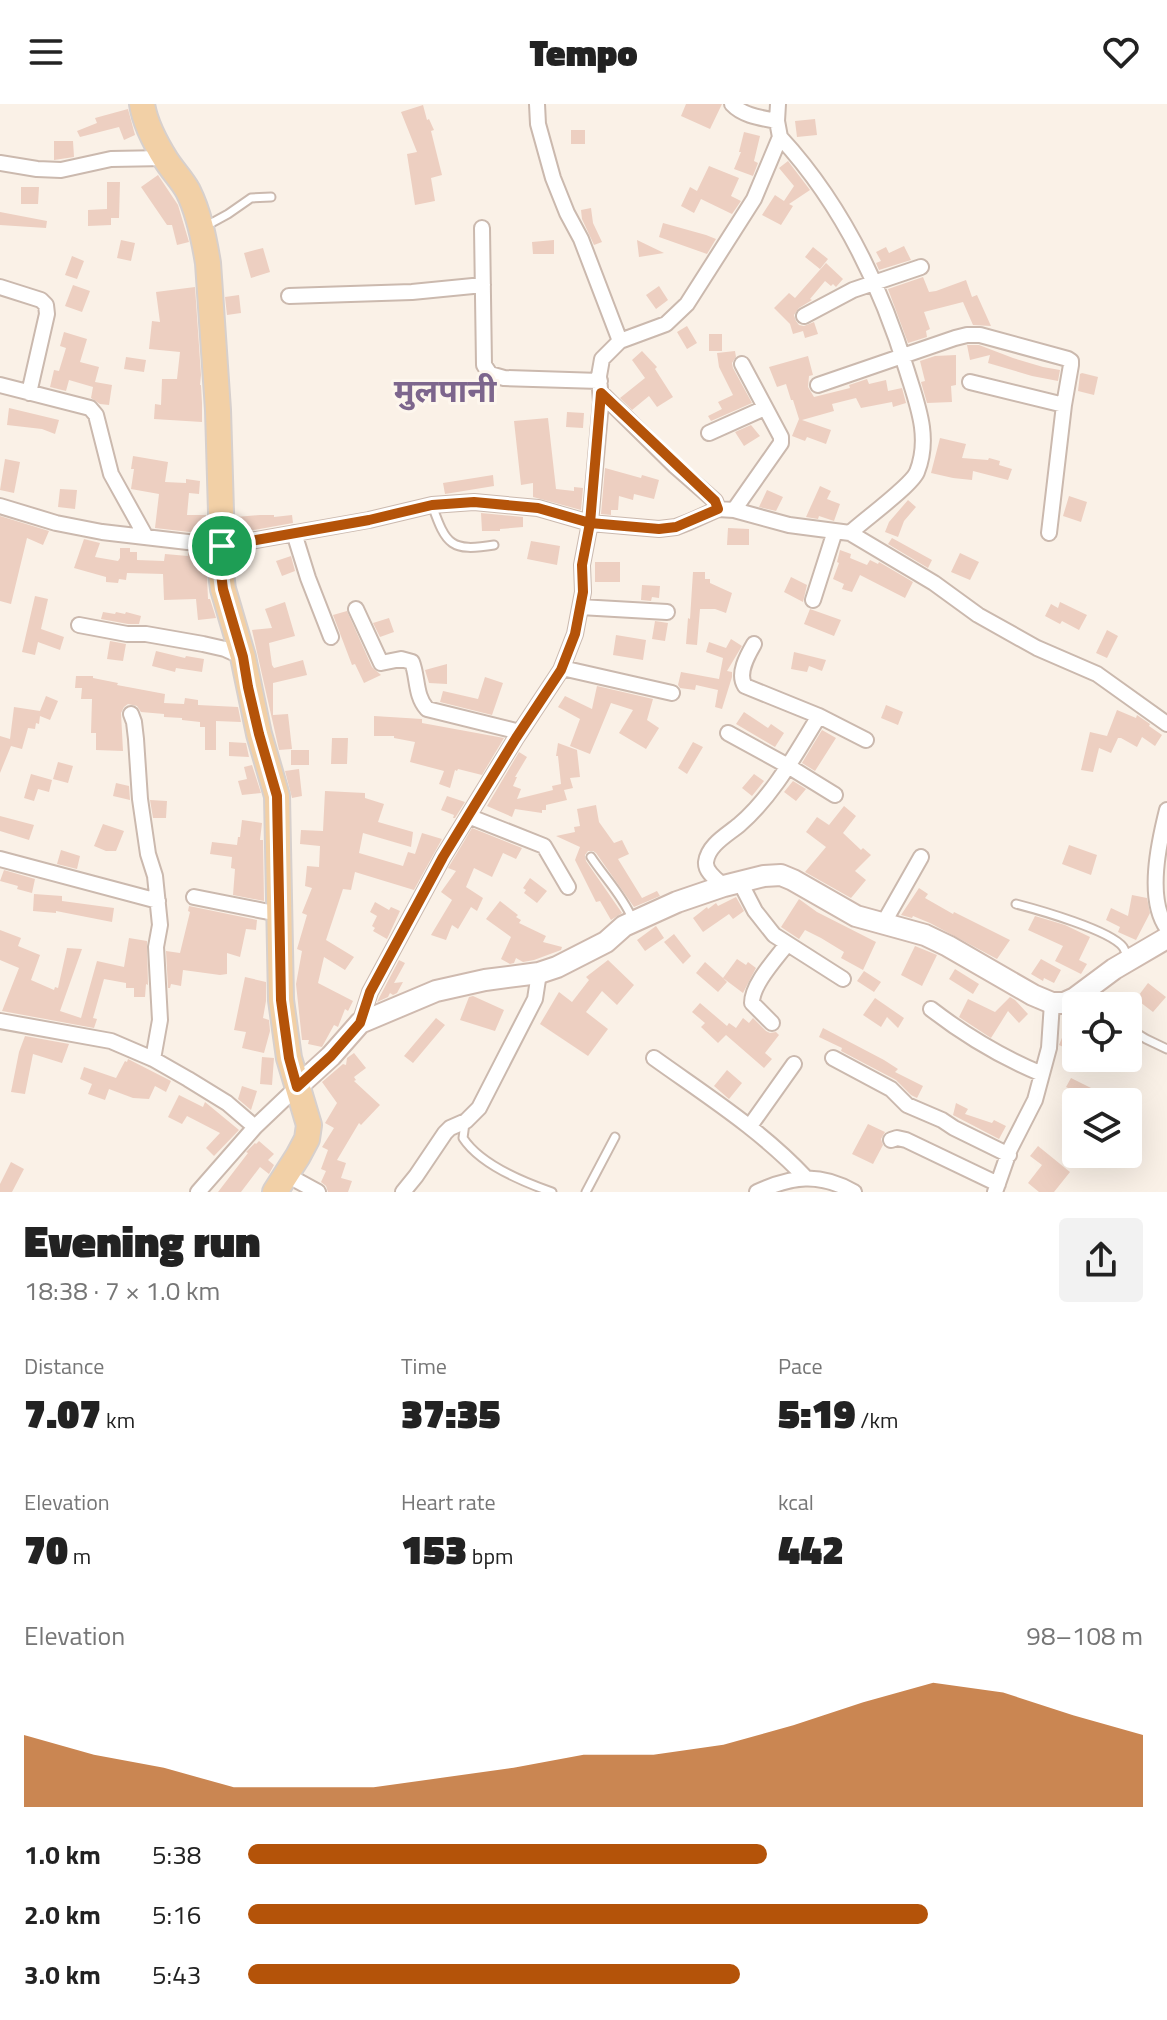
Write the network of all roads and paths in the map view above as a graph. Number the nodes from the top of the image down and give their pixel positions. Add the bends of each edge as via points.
1 (142, 104) edge
2 (537, 104) edge
3 (732, 104) edge
4 (778, 104) edge
5 (777, 121) junction
6 (780, 137) junction
7 (165, 158) junction
8 (0, 163) edge
9 (271, 197) dead end
10 (201, 228) junction
11 (482, 228) dead end
12 (921, 267) dead end
13 (875, 282) junction
14 (483, 285) junction
15 (0, 287) edge
16 (289, 296) dead end
17 (804, 316) dead end
18 (620, 341) junction
19 (902, 355) junction
20 (742, 364) dead end
21 (970, 382) dead end
22 (0, 385) edge
23 (818, 385) dead end
24 (600, 387) junction
25 (29, 393) junction
26 (1064, 405) junction
27 (765, 408) junction
28 (709, 433) dead end
29 (432, 505) junction
30 (0, 506) edge
31 (718, 509) junction
32 (734, 510) junction
33 (590, 523) junction
34 (842, 532) junction
35 (294, 533) junction
36 (1049, 533) dead end
37 (146, 537) junction
38 (494, 545) dead end
39 (222, 546) junction
40 (813, 600) dead end
41 (580, 607) junction
42 (356, 609) dead end
43 (667, 612) dead end
44 (79, 625) dead end
45 (331, 637) dead end
46 (754, 644) dead end
47 (243, 657) junction
48 (562, 668) junction
49 (672, 693) dead end
50 (131, 714) dead end
51 (819, 716) junction
52 (1167, 724) edge
53 (520, 732) junction
54 (728, 733) dead end
55 (866, 740) dead end
56 (788, 766) junction
57 (835, 795) dead end
58 (1167, 810) edge
59 (468, 816) junction
60 (591, 857) dead end
61 (921, 857) dead end
62 (0, 859) edge
63 (732, 884) junction
64 (568, 887) dead end
65 (194, 897) dead end
66 (158, 901) junction
67 (1016, 904) dead end
68 (279, 914) junction
69 (633, 922) junction
70 (883, 924) junction
71 (1167, 928) edge
72 (1167, 938) edge
73 (787, 944) junction
74 (1128, 960) junction
75 (539, 973) junction
76 (843, 979) dead end
77 (1091, 992) edge
78 (1052, 1003) junction
79 (1062, 1003) edge
80 (931, 1009) dead end
81 (0, 1021) edge
82 (360, 1023) junction
83 (772, 1023) dead end
84 (1142, 1037) edge
85 (1167, 1049) edge
86 (654, 1058) dead end
87 (833, 1058) dead end
88 (153, 1059) junction
89 (794, 1064) dead end
90 (1042, 1074) junction
91 (297, 1087) junction
92 (466, 1121) junction
93 (750, 1126) junction
94 (255, 1127) junction
95 (615, 1137) dead end
96 (891, 1140) dead end
97 (1009, 1155) junction
98 (806, 1178) junction
99 (280, 1183) edge
100 (996, 1188) edge
101 (198, 1192) edge
102 (318, 1192) edge
103 (403, 1192) edge
104 (552, 1192) edge
105 (586, 1192) edge
106 (757, 1192) edge
107 (854, 1192) edge

1 - 7 main road
2 - 18 street via 553,178
3 - 5 street
4 - 5 street
5 - 6 street
6 - 13 street via 833,205
6 - 18 street via 754,199 687,304 666,324
7 - 8 street via 111,159 61,170
7 - 10 main road via 187,190
9 - 10 lane via 251,198
10 - 39 main road via 218,410
11 - 14 street
12 - 13 street
13 - 17 street
13 - 19 street
14 - 16 street
14 - 24 street via 484,365 490,374
15 - 25 street via 46,305
18 - 24 street via 602,359
19 - 23 street
19 - 26 street via 980,335 1068,359
19 - 34 street via 923,423 916,475
20 - 27 street
21 - 26 street
22 - 25 street
24 - 31 street
24 - 33 street
25 - 37 street via 90,408 96,415 111,474
26 - 36 street
27 - 28 street
27 - 32 street via 781,443
29 - 33 street via 474,502 538,508
29 - 35 street
29 - 38 lane via 448,541 474,548
30 - 37 street via 56,523
31 - 32 street
31 - 33 street via 667,528
32 - 34 street
33 - 41 street
34 - 40 street
34 - 52 street via 1037,648 1097,674
35 - 39 street
35 - 45 street
37 - 39 street
39 - 47 main road via 223,589
41 - 43 street
41 - 48 street
42 - 53 street via 381,663 412,662 427,709
44 - 47 street via 203,644
46 - 51 street via 741,678 745,686
47 - 68 main road via 277,796
48 - 49 street
48 - 53 street
50 - 66 street
51 - 55 street
51 - 56 street
53 - 59 street
54 - 56 street
56 - 57 street
56 - 63 street via 707,858 711,874
58 - 71 street via 1158,846 1157,896
59 - 64 street via 544,846
59 - 82 street via 370,992
60 - 69 lane
61 - 70 street
62 - 66 street
63 - 69 street
63 - 70 street via 781,875 856,916
63 - 73 street
65 - 68 street
66 - 88 street via 160,1020
67 - 74 lane via 1095,930 1122,945
68 - 91 main road via 281,1000
69 - 75 street via 606,942
70 - 78 street via 925,935
72 - 74 street
73 - 76 street
73 - 83 street via 751,998
74 - 77 street via 1096,981
75 - 82 street via 436,991
75 - 92 street via 535,999 479,1108
78 - 79 street
78 - 90 street
80 - 90 street via 975,1041
81 - 88 street via 111,1041
82 - 91 street
84 - 85 lane
86 - 93 street
87 - 97 street via 891,1089 907,1105
88 - 94 street via 227,1103
89 - 93 street
90 - 97 street
91 - 94 street
91 - 99 main road via 309,1125 307,1139
92 - 103 street via 445,1133
92 - 104 lane via 463,1138 481,1159
93 - 98 street
94 - 101 street
95 - 105 lane
96 - 100 street via 906,1140
97 - 100 street
98 - 106 street
98 - 107 street via 828,1180
99 - 102 street

